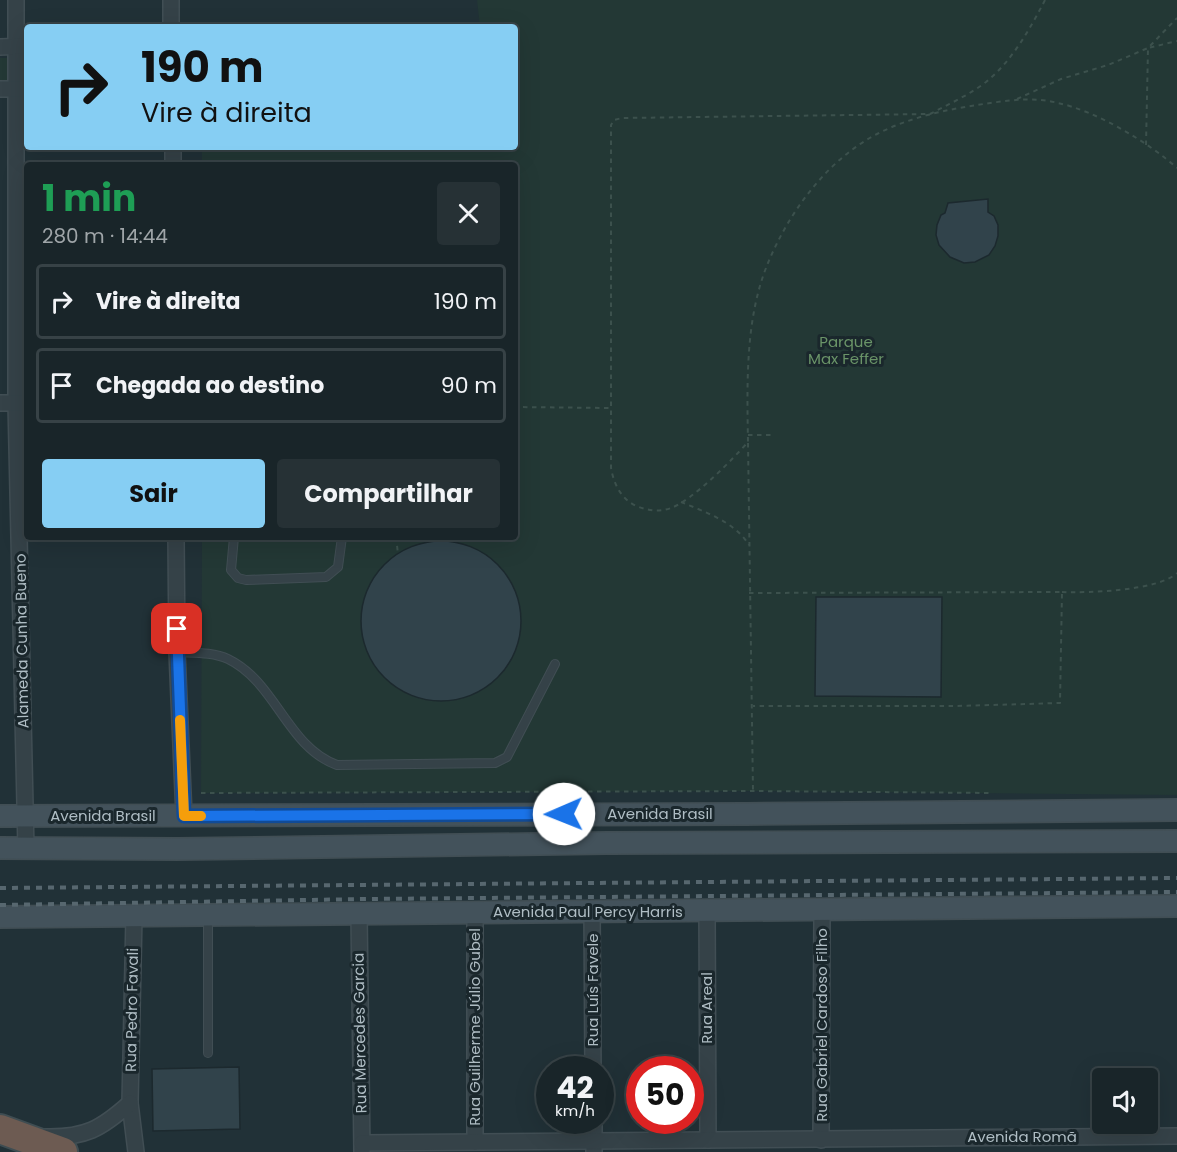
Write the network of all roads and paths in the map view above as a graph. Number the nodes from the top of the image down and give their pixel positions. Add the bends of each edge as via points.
1 (16, 0) edge
2 (171, 0) edge
3 (1045, 0) edge
4 (1177, 18) edge
5 (171, 24) edge
6 (1177, 41) edge
7 (0, 46) edge
8 (22, 46) edge
9 (1148, 48) junction
10 (0, 89) edge
11 (22, 89) edge
12 (1014, 100) junction
13 (930, 114) junction
14 (1146, 146) junction
15 (1177, 168) edge
16 (0, 403) edge
17 (22, 403) edge
18 (518, 407) edge
19 (612, 408) junction
20 (747, 435) junction
21 (772, 435) dead end
22 (748, 442) junction
23 (681, 502) junction
24 (176, 540) edge
25 (234, 540) edge
26 (342, 540) edge
27 (396, 540) edge
28 (749, 545) junction
29 (398, 554) dead end
30 (1177, 573) edge
31 (1062, 592) junction
32 (749, 593) junction
33 (177, 652) junction
34 (555, 664) dead end
35 (753, 706) junction
36 (753, 791) junction
37 (201, 793) dead end
38 (1000, 794) dead end
39 (1177, 810) edge
40 (1125, 811) junction
41 (611, 813) junction
42 (652, 813) junction
43 (0, 816) edge
44 (184, 816) junction
45 (24, 817) junction
46 (1137, 840) junction
47 (1177, 841) edge
48 (607, 843) junction
49 (645, 843) junction
50 (0, 848) edge
51 (125, 848) junction
52 (26, 850) junction
53 (1177, 906) edge
54 (822, 910) junction
55 (592, 911) junction
56 (707, 911) junction
57 (475, 912) junction
58 (358, 914) junction
59 (134, 916) junction
60 (208, 916) junction
61 (0, 917) edge
62 (208, 1053) dead end
63 (593, 1056) edge
64 (130, 1103) junction
65 (11, 1132) edge
66 (1177, 1136) edge
67 (708, 1140) junction
68 (821, 1140) junction
69 (476, 1142) junction
70 (967, 1145) edge
71 (594, 1146) edge
72 (780, 1146) edge
73 (362, 1147) edge
74 (63, 1152) edge
75 (136, 1152) edge

1 - 8 street, Alameda Cunha Bueno
2 - 5 street
3 - 13 path via 1028,32 987,81
4 - 9 path
6 - 9 path
7 - 8 street
8 - 11 street, Alameda Cunha Bueno
9 - 12 path
9 - 14 path
10 - 11 street
11 - 17 street, Alameda Cunha Bueno
12 - 13 path
12 - 14 path via 1056,102 1079,108
13 - 19 path via 615,120 611,125
13 - 20 path via 877,134 852,150 792,214 767,264 756,302 749,351
14 - 15 path
16 - 17 street
17 - 45 street, Alameda Cunha Bueno
18 - 19 path
19 - 23 path via 611,468 618,489 630,502 646,509 662,510
20 - 21 path
20 - 22 path
22 - 23 path
22 - 28 path
23 - 28 path via 730,525
24 - 33 street
25 - 26 lane via 231,570 246,580 326,577 338,567
27 - 29 path
28 - 32 path
30 - 31 path via 1153,584 1090,593
31 - 32 path
31 - 35 path via 1060,703
32 - 35 path
33 - 34 lane via 228,658 260,682 296,732 322,759 337,765 495,764 507,757
33 - 44 street
35 - 36 path
36 - 37 path
36 - 38 path
39 - 40 main road, Avenida Brasil
40 - 42 main road, Avenida Brasil
40 - 46 main road via 1128,827
41 - 42 main road, Avenida Brasil
41 - 44 main road, Avenida Brasil
41 - 48 main road via 624,828 619,837
42 - 49 main road via 634,824 636,835
43 - 45 main road, Avenida Brasil
44 - 45 main road, Avenida Brasil
44 - 51 main road via 183,831 178,834 139,838
45 - 52 street, Alameda Cunha Bueno
46 - 47 main road, Avenida Brasil
46 - 49 main road, Avenida Brasil
48 - 49 main road, Avenida Brasil
48 - 51 main road, Avenida Brasil
50 - 52 main road, Avenida Brasil
51 - 52 main road, Avenida Brasil
53 - 54 main road, Avenida Paul Percy Harris
54 - 56 main road, Avenida Paul Percy Harris
54 - 68 street, Rua Gabriel Cardoso Filho
55 - 56 main road, Avenida Paul Percy Harris
55 - 57 main road, Avenida Paul Percy Harris
55 - 63 street, Rua Luís Favele
56 - 67 street, Rua Areal
57 - 58 main road, Avenida Paul Percy Harris
57 - 69 street, Rua Guilherme Júlio Gubel
58 - 60 main road, Avenida Paul Percy Harris
58 - 73 street, Rua Mercedes Garcia
59 - 60 main road, Avenida Paul Percy Harris
59 - 61 main road, Avenida Paul Percy Harris
59 - 64 street, Rua Pedro Favali
60 - 62 lane
64 - 65 street via 103,1126 85,1134 65,1138
64 - 75 street, Rua Pedro Favali
65 - 74 highway
66 - 70 street, Avenida Romã
67 - 71 street, Avenida Romã
67 - 72 street, Avenida Romã
68 - 70 street, Avenida Romã
68 - 72 street, Avenida Romã
69 - 71 street, Avenida Romã
69 - 73 street, Avenida Romã

